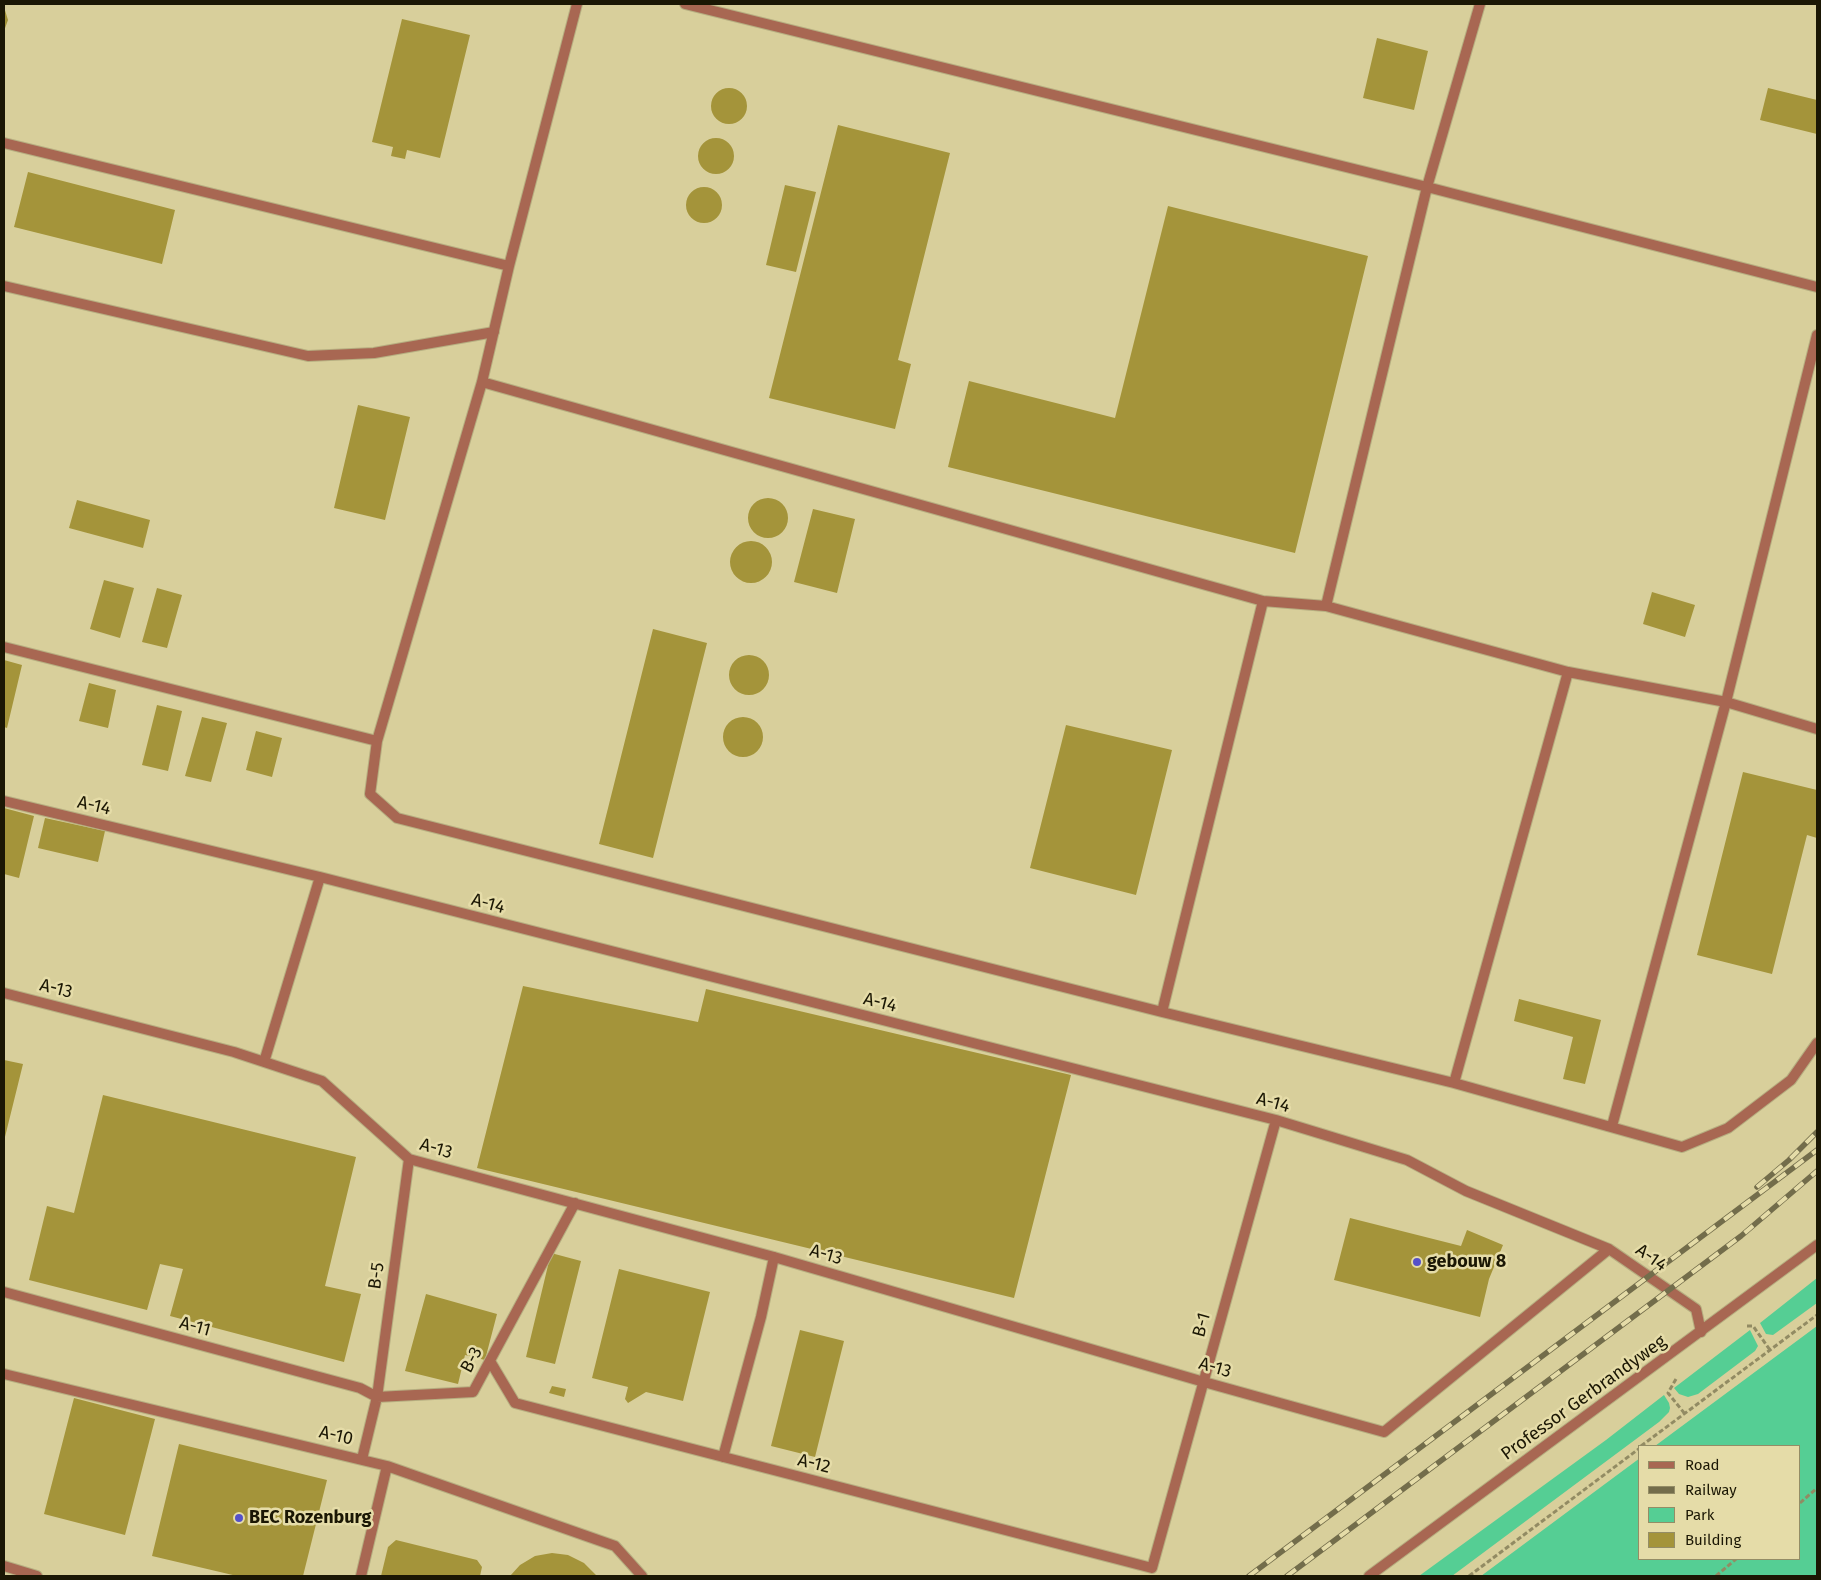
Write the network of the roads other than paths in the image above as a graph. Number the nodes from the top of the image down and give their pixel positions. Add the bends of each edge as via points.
1 (577, 4) edge
2 (685, 4) edge
3 (1480, 4) edge
4 (4, 143) edge
5 (1427, 187) junction
6 (509, 266) junction
7 (4, 286) edge
8 (1817, 287) edge
9 (494, 332) junction
10 (1817, 335) edge
11 (482, 382) junction
12 (1262, 601) junction
13 (1326, 606) junction
14 (4, 647) edge
15 (1568, 672) junction
16 (1726, 702) junction
17 (1817, 729) edge
18 (377, 740) junction
19 (4, 801) edge
20 (320, 877) junction
21 (4, 993) edge
22 (1162, 1012) junction
23 (1817, 1043) edge
24 (264, 1062) junction
25 (1454, 1083) junction
26 (1276, 1120) junction
27 (1612, 1126) junction
28 (409, 1159) junction
29 (575, 1203) junction
30 (1817, 1245) edge
31 (1609, 1249) junction
32 (774, 1257) junction
33 (4, 1292) edge
34 (1701, 1332) junction
35 (490, 1361) junction
36 (4, 1374) edge
37 (1204, 1382) junction
38 (377, 1397) junction
39 (723, 1457) junction
40 (362, 1459) junction
41 (387, 1466) junction
42 (4, 1566) edge
43 (1152, 1568) joint
44 (37, 1576) edge
45 (361, 1576) edge
46 (642, 1576) edge
47 (1369, 1576) edge

1 - 6 street
2 - 5 street
3 - 5 street
4 - 6 street
5 - 8 street
5 - 13 street
6 - 9 street
7 - 9 street via 308,356 374,353
9 - 11 street
10 - 16 street
11 - 12 street
11 - 18 street
12 - 13 street
12 - 22 street
13 - 15 street
14 - 18 street
15 - 16 street
15 - 25 street
16 - 17 street
16 - 27 street
18 - 22 street via 370,794 397,818
19 - 20 street, A-14
20 - 24 street
20 - 26 street, A-14
21 - 24 street, A-13
22 - 25 street
23 - 27 street via 1791,1080 1728,1128 1710,1136 1682,1147
24 - 28 street, A-13 via 322,1081
25 - 27 street
26 - 31 street, A-14 via 1407,1160 1466,1191
26 - 37 street, B-1
28 - 29 street, A-13
28 - 38 street, B-5
29 - 32 street, A-13
29 - 35 street, B-3
30 - 34 street, Professor Gerbrandyweg
31 - 34 street, A-14 via 1696,1309
31 - 37 street, A-13 via 1384,1432
32 - 37 street, A-13
32 - 39 street
33 - 38 street, A-11 via 360,1388
34 - 47 street, Professor Gerbrandyweg
35 - 38 street, B-3 via 473,1392
35 - 39 street, A-12 via 515,1403
36 - 40 street, A-10
37 - 43 street, B-1
38 - 40 street
39 - 43 street, A-12
40 - 41 street, A-10
41 - 45 street
41 - 46 street, A-10 via 615,1546
42 - 44 street

